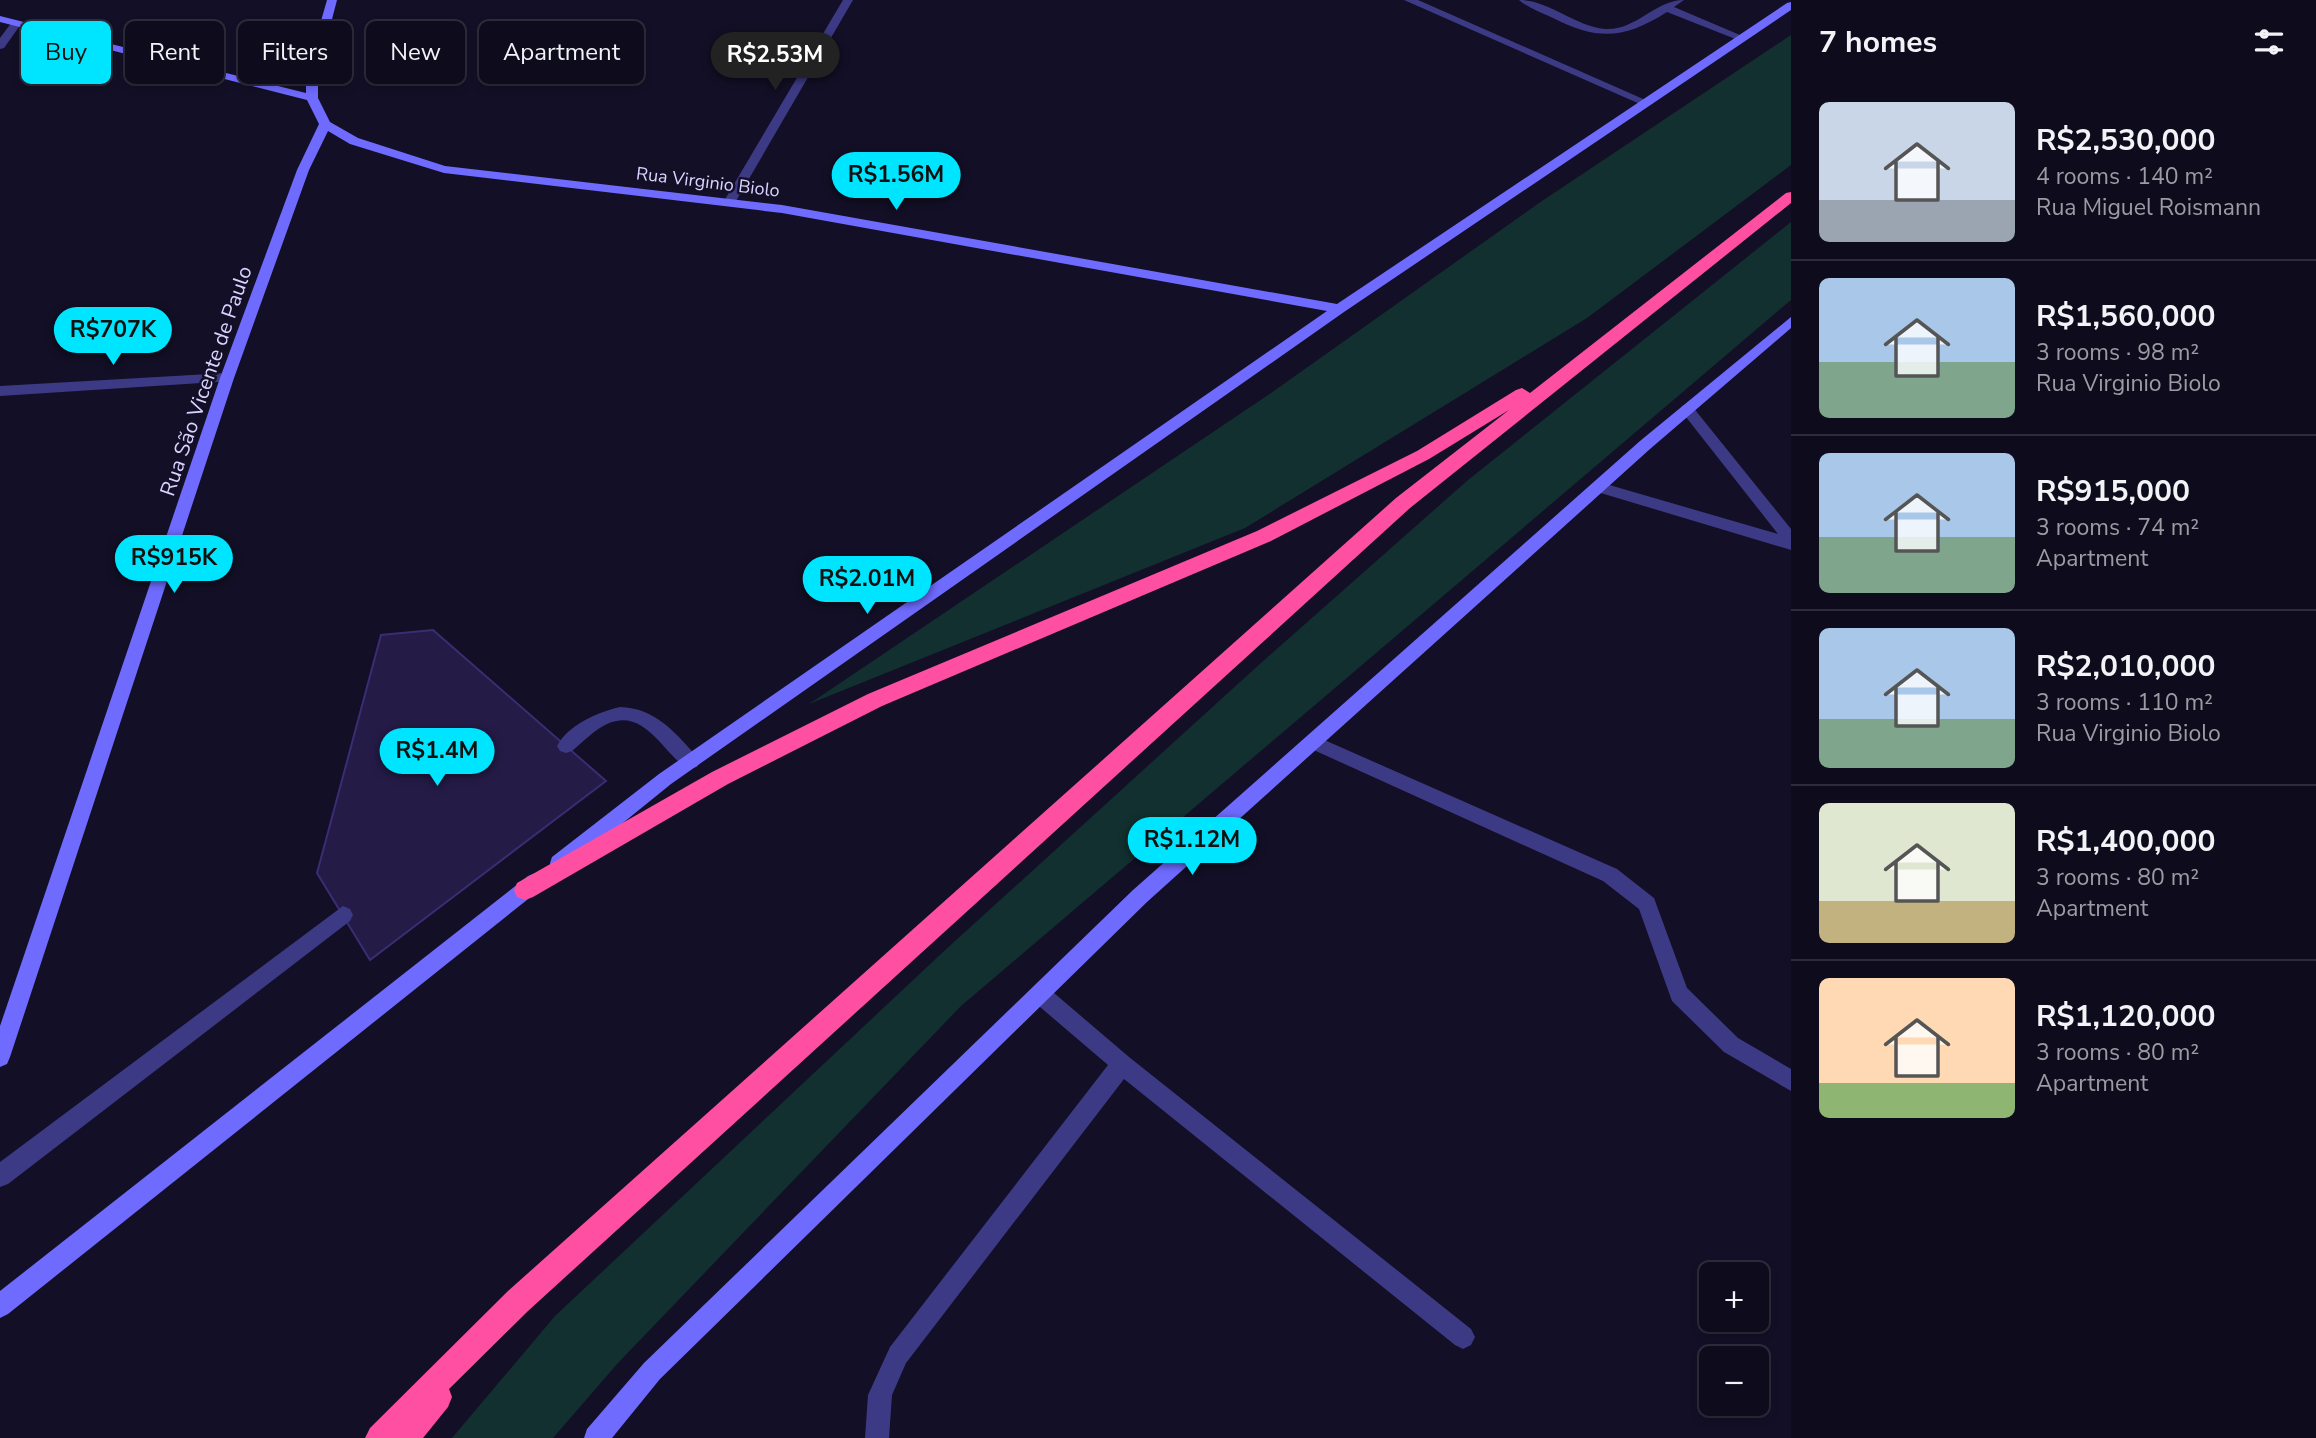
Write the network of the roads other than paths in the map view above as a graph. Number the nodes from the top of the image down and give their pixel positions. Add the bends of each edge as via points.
1 (331, 0) edge
2 (848, 0) edge
3 (1409, 0) edge
4 (1524, 0) edge
5 (1679, 0) edge
6 (1791, 5) edge
7 (1666, 8) junction
8 (0, 19) edge
9 (16, 24) junction
10 (1742, 38) junction
11 (0, 46) edge
12 (312, 98) junction
13 (1644, 102) junction
14 (325, 124) junction
15 (1791, 196) edge
16 (730, 201) junction
17 (1339, 309) junction
18 (1791, 321) edge
19 (1607, 342) junction
20 (227, 379) junction
21 (0, 391) edge
22 (1687, 409) junction
23 (1599, 487) junction
24 (1791, 542) edge
25 (1313, 742) junction
26 (566, 746) dead end
27 (691, 762) junction
28 (525, 890) junction
29 (344, 915) dead end
30 (1040, 994) junction
31 (0, 1057) edge
32 (1122, 1064) junction
33 (1791, 1081) edge
34 (0, 1176) edge
35 (518, 1301) junction
36 (0, 1306) edge
37 (1463, 1337) dead end
38 (380, 1438) edge
39 (404, 1438) edge
40 (596, 1438) edge
41 (877, 1438) edge

1 - 12 main road via 312,73
2 - 16 street
3 - 13 street
4 - 7 street via 1598,31 1632,28
5 - 7 street
6 - 10 main road
7 - 10 street
8 - 9 main road
9 - 11 street
9 - 12 main road
10 - 13 main road
12 - 14 main road
13 - 17 main road
14 - 16 main road, Rua Virginio Biolo via 354,141 444,169
14 - 20 main road, Rua São Vicente de Paulo via 303,170
15 - 19 highway
16 - 17 main road, Rua Virginio Biolo
17 - 27 main road
18 - 22 main road
19 - 28 highway via 1411,461 1264,536 875,700 720,778
19 - 35 highway via 1403,503
20 - 21 street
20 - 31 main road, Rua São Vicente de Paulo
22 - 23 main road
22 - 24 street
23 - 24 street
23 - 25 main road
25 - 30 main road via 1140,896
25 - 33 street via 1610,875 1647,904 1679,994 1731,1045
26 - 27 street via 605,717 629,713 653,723
27 - 28 main road
28 - 36 main road
29 - 34 street
30 - 32 street
30 - 40 main road via 652,1371
32 - 37 street
32 - 41 street via 898,1355 882,1382
35 - 38 highway
35 - 39 highway

